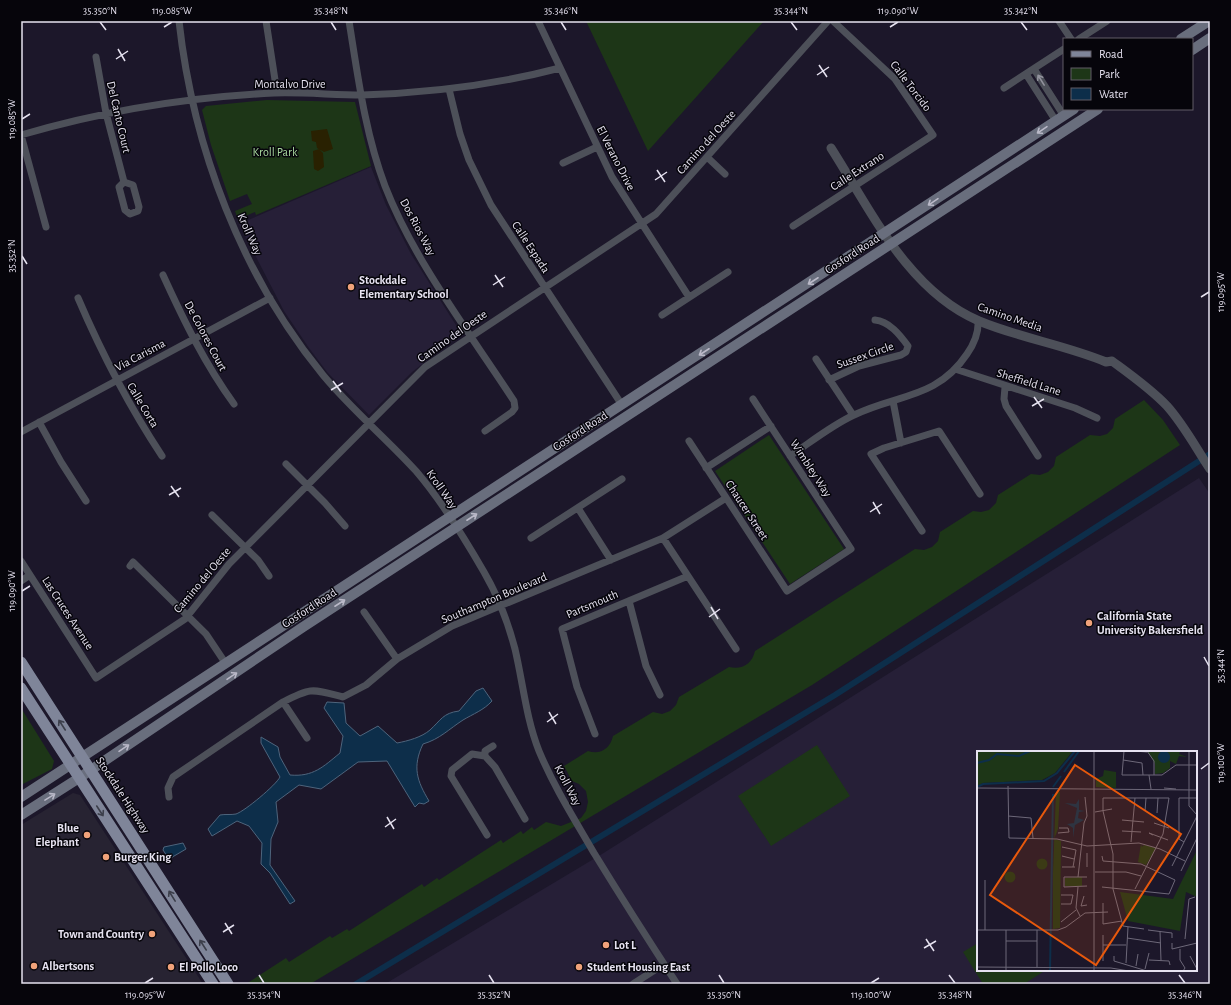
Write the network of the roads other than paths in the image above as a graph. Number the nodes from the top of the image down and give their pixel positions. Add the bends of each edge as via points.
1 (179, 21) edge
2 (266, 21) edge
3 (349, 21) edge
4 (538, 21) edge
5 (828, 21) edge
6 (833, 21) edge
7 (1060, 21) edge
8 (1107, 21) edge
9 (1209, 21) edge
10 (1070, 38) edge
11 (1081, 38) edge
12 (1183, 38) edge
13 (1210, 38) edge
14 (1193, 49) edge
15 (1063, 50) edge
16 (96, 58) dead end
17 (560, 68) junction
18 (1034, 69) junction
19 (1026, 74) junction
20 (1004, 88) dead end
21 (448, 89) junction
22 (277, 93) junction
23 (361, 95) junction
24 (193, 100) junction
25 (1072, 110) edge
26 (1096, 110) edge
27 (106, 113) junction
28 (1060, 118) junction
29 (21, 135) edge
30 (933, 135) joint
31 (597, 147) junction
32 (831, 148) dead end
33 (707, 157) junction
34 (563, 163) dead end
35 (725, 174) dead end
36 (124, 182) dead end
37 (855, 186) junction
38 (641, 224) junction
39 (793, 226) dead end
40 (46, 227) dead end
41 (885, 234) junction
42 (892, 243) junction
43 (728, 272) dead end
44 (163, 275) dead end
45 (544, 287) junction
46 (689, 297) junction
47 (78, 298) dead end
48 (270, 298) junction
49 (662, 315) dead end
50 (875, 320) dead end
51 (978, 320) junction
52 (471, 335) junction
53 (194, 339) junction
54 (816, 359) dead end
55 (954, 369) junction
56 (829, 380) junction
57 (116, 381) junction
58 (1005, 387) junction
59 (753, 399) dead end
60 (893, 401) junction
61 (234, 404) dead end
62 (622, 405) junction
63 (853, 415) junction
64 (1097, 418) dead end
65 (39, 422) junction
66 (368, 423) junction
67 (770, 426) junction
68 (485, 431) dead end
69 (21, 432) edge
70 (689, 441) dead end
71 (901, 443) junction
72 (162, 456) dead end
73 (790, 456) junction
74 (1038, 456) dead end
75 (286, 464) dead end
76 (706, 468) junction
77 (1209, 468) edge
78 (622, 479) dead end
79 (306, 485) junction
80 (980, 494) dead end
81 (726, 498) junction
82 (86, 501) dead end
83 (578, 508) junction
84 (212, 515) dead end
85 (449, 518) junction
86 (345, 526) dead end
87 (456, 528) junction
88 (922, 531) dead end
89 (531, 538) dead end
90 (663, 538) junction
91 (245, 547) junction
92 (611, 560) junction
93 (21, 561) edge
94 (130, 566) dead end
95 (30, 575) junction
96 (269, 576) dead end
97 (688, 576) junction
98 (21, 581) edge
99 (787, 591) joint
100 (629, 601) junction
101 (501, 606) junction
102 (364, 612) dead end
103 (188, 616) junction
104 (736, 650) dead end
105 (397, 659) junction
106 (21, 662) edge
107 (226, 664) junction
108 (96, 678) joint
109 (21, 688) edge
110 (660, 695) dead end
111 (283, 702) junction
112 (595, 734) dead end
113 (307, 738) dead end
114 (493, 746) dead end
115 (485, 756) junction
116 (83, 757) junction
117 (70, 765) junction
118 (91, 770) junction
119 (79, 778) junction
120 (21, 797) edge
121 (169, 797) dead end
122 (21, 815) edge
123 (525, 819) dead end
124 (487, 835) dead end
125 (664, 964) junction
126 (213, 984) edge
127 (228, 984) edge
128 (633, 984) edge
129 (677, 984) edge

1 - 24 street, Kroll Way
2 - 22 street
3 - 23 street, Dos Rios Way
4 - 17 street, El Verano Drive
5 - 33 street, Camino del Oeste
6 - 30 street, Calle Torcido via 895,79
7 - 10 street
8 - 11 street
9 - 12 main road
13 - 14 main road
15 - 18 street
16 - 27 street, Del Canto Court
17 - 21 street, Montalvo Drive
17 - 31 street, El Verano Drive
18 - 19 street
28 -> 18 street
19 - 20 street
19 - 28 street
21 - 23 street, Montalvo Drive
21 - 45 street, Calle Espada via 460,134 479,183
22 - 23 street, Montalvo Drive
22 - 24 street, Montalvo Drive
23 - 52 street, Dos Rios Way via 377,164 394,207 415,248
24 - 27 street, Montalvo Drive
24 - 48 street, Kroll Way via 209,161 222,196 241,243
25 - 28 main road, Gosford Road
26 - 42 main road, Gosford Road
27 - 29 street, Montalvo Drive
27 - 36 street, Del Canto Court
28 -> 41 main road, Gosford Road
29 - 40 street
30 - 37 street, Calle Extrano
31 - 34 street
31 - 38 street, El Verano Drive
32 - 37 street, Camino Media
33 - 35 street
33 - 38 street, Camino del Oeste via 662,208
37 - 39 street, Calle Extrano
37 - 41 street, Camino Media
38 - 45 street, Camino del Oeste
38 - 46 street, El Verano Drive
41 - 42 street, Camino Media
41 -> 62 main road, Gosford Road
42 - 51 street, Camino Media via 925,285 950,305
87 -> 42 main road, Gosford Road
43 - 46 street
44 - 53 street, De Colores Court
45 - 52 street, Camino del Oeste
45 - 62 street, Calle Espada
46 - 49 street
47 - 57 street, Calle Corta
48 - 53 street, Via Carisma
48 - 66 street, Kroll Way via 309,357
50 - 56 street, Sussex Circle via 888,324 900,336 908,346 906,352 859,366
51 - 55 street via 979,328 975,339 963,360
51 - 77 street, Camino Media via 1106,362 1112,361 1146,386 1167,406
52 - 66 street, Camino del Oeste via 425,367
52 - 68 street, Dos Rios Way via 514,401 515,408 512,412
53 - 57 street, Via Carisma
53 - 61 street, De Colores Court via 213,375
54 - 56 street
55 - 58 street, Sheffield Lane
55 - 60 street via 929,388
56 - 63 street
57 - 65 street, Via Carisma
57 - 72 street, Calle Corta
58 - 64 street, Sheffield Lane via 1075,408
58 - 74 street via 1006,406
59 - 67 street, Wimbley Way
60 - 63 street
60 - 71 street
62 - 85 main road, Gosford Road
63 - 73 street
65 - 69 street, Via Carisma
65 - 82 street
66 - 79 street, Camino del Oeste
66 - 85 street, Kroll Way via 419,474
67 - 73 street, Wimbley Way
67 - 76 street
70 - 76 street, Chaucer Street
71 - 80 street via 939,431
71 - 88 street via 871,454
73 - 99 street, Wimbley Way via 851,549
75 - 79 street
76 - 81 street, Chaucer Street
78 - 83 street
79 - 86 street
79 - 91 street, Camino del Oeste
81 - 90 street, Southampton Boulevard
81 - 99 street, Chaucer Street
83 - 89 street
83 - 92 street
84 - 91 street
85 - 87 street, Kroll Way
85 - 107 main road, Gosford Road
87 - 101 street, Kroll Way
118 -> 87 main road, Gosford Road
90 - 92 street, Southampton Boulevard
90 - 97 street
91 - 96 street
91 - 103 street, Camino del Oeste via 224,569
92 - 101 street, Southampton Boulevard
93 - 95 street, Las Cruces Avenue
94 - 103 street via 133,562
95 - 98 street
95 - 108 street, Las Cruces Avenue
97 - 100 street, Partsmouth
97 - 104 street
100 - 110 street via 646,666
100 - 112 street, Partsmouth via 562,629 577,687
101 - 105 street, Southampton Boulevard via 452,626
101 - 125 street, Kroll Way via 515,649 527,712 538,748 563,800
102 - 105 street
103 - 107 street via 206,634
103 - 108 street, Camino del Oeste
105 - 111 street, Southampton Boulevard via 366,685 343,697 315,689 302,692
116 -> 106 main road, Stockdale Highway
107 - 116 main road, Gosford Road
109 - 117 main road
111 - 113 street
111 - 121 street, Southampton Boulevard via 173,777 168,788
114 - 115 street via 486,751
115 - 123 street via 495,767
115 - 124 street via 472,754 452,770 451,776
116 - 117 main road, Gosford Road
116 - 118 main road, Stockdale Highway
117 - 119 main road
117 - 120 main road, Gosford Road
118 - 119 main road, Gosford Road
127 -> 118 main road, Stockdale Highway
122 -> 119 main road, Gosford Road
119 -> 126 main road
125 - 128 street
125 - 129 street, Kroll Way

